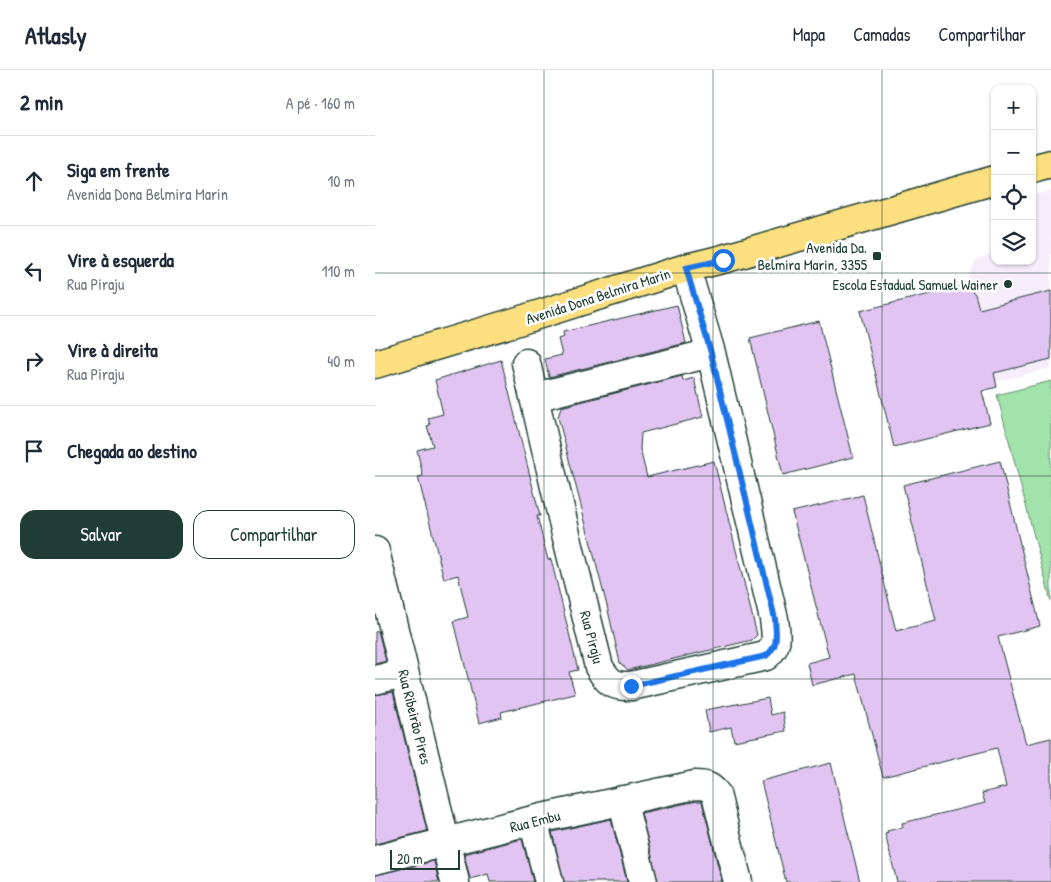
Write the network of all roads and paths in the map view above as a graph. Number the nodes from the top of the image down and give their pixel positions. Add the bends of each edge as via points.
1 (1051, 164) edge
2 (1036, 168) edge
3 (991, 181) edge
4 (686, 268) junction
5 (711, 353) junction
6 (526, 362) dead end
7 (375, 364) edge
8 (535, 397) junction
9 (375, 551) edge
10 (404, 673) junction
11 (375, 680) edge
12 (622, 800) junction
13 (533, 820) junction
14 (445, 843) junction
15 (375, 860) edge
16 (455, 882) edge
17 (549, 882) edge
18 (643, 882) edge
19 (738, 882) edge

1 - 2 main road
3 - 4 main road, Avenida Dona Belmira Marin
4 - 5 street, Rua Piraju
4 - 7 main road, Avenida Dona Belmira Marin
5 - 8 street
5 - 8 street, Rua Piraju via 775,619 774,649 766,656 631,686 620,687 608,681 599,667
6 - 8 street, Rua Piraju
9 - 10 street, Rua Ribeirão Pires
10 - 11 street
10 - 14 street, Rua Ribeirão Pires
12 - 13 street, Rua Embu
12 - 18 street
12 - 19 street, Rua Embu via 695,785 711,788 716,794
13 - 14 street, Rua Embu
13 - 17 street
14 - 15 street, Rua Embu
14 - 16 street, Rua Ribeirão Pires

